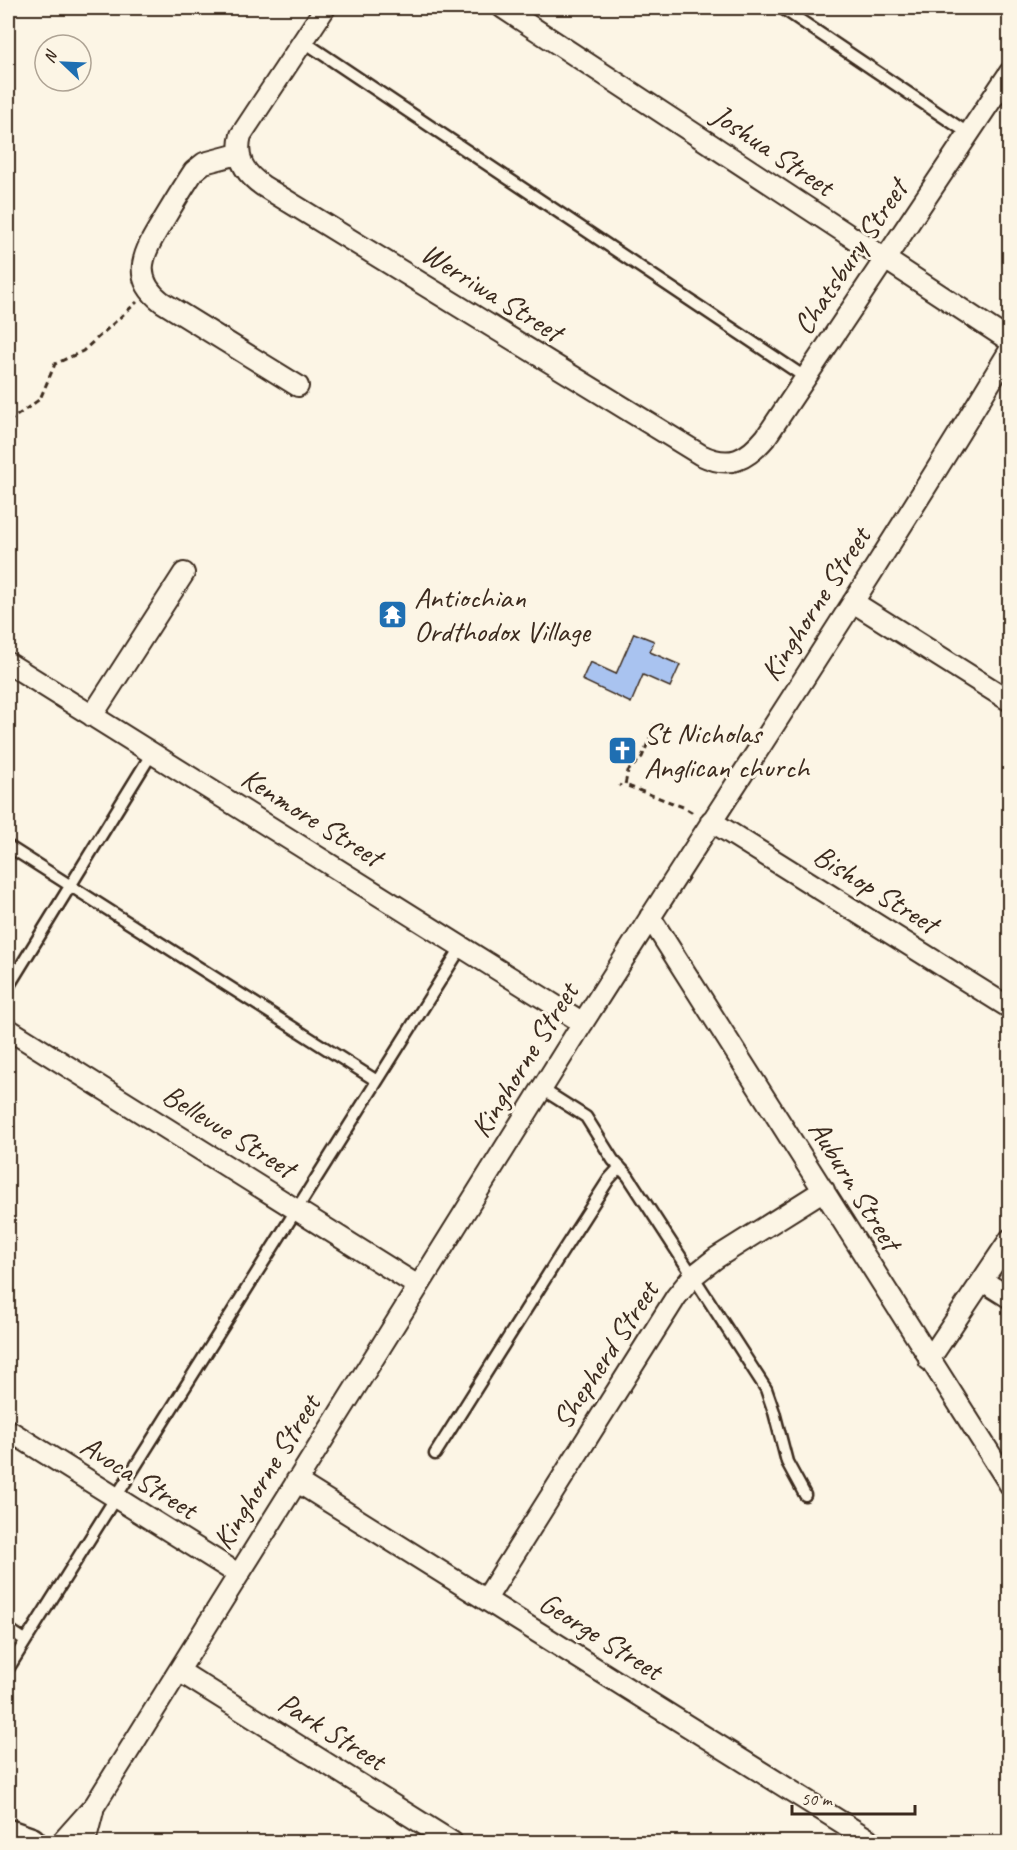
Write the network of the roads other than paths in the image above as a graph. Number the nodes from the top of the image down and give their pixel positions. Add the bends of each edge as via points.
1 (325, 8) edge
2 (503, 8) edge
3 (782, 8) edge
4 (303, 41) junction
5 (1010, 72) edge
6 (969, 134) junction
7 (238, 154) junction
8 (885, 260) junction
9 (1010, 341) edge
10 (1010, 350) edge
11 (806, 378) junction
12 (298, 386) dead end
13 (729, 462) joint
14 (184, 573) dead end
15 (853, 602) junction
16 (8, 663) edge
17 (1010, 701) edge
18 (93, 716) junction
19 (152, 753) junction
20 (702, 817) junction
21 (8, 846) edge
22 (71, 885) junction
23 (650, 917) junction
24 (462, 946) junction
25 (8, 987) edge
26 (1010, 1008) edge
27 (583, 1023) junction
28 (8, 1029) edge
29 (377, 1081) junction
30 (542, 1089) junction
31 (620, 1167) junction
32 (824, 1190) junction
33 (296, 1208) junction
34 (1010, 1239) edge
35 (693, 1276) junction
36 (983, 1281) junction
37 (418, 1286) junction
38 (1010, 1298) edge
39 (929, 1360) junction
40 (8, 1430) edge
41 (435, 1454) dead end
42 (296, 1481) junction
43 (1010, 1485) edge
44 (805, 1495) dead end
45 (116, 1497) junction
46 (238, 1574) junction
47 (486, 1599) junction
48 (8, 1629) edge
49 (25, 1640) junction
50 (8, 1669) edge
51 (179, 1671) junction
52 (95, 1805) junction
53 (8, 1834) edge
54 (31, 1842) edge
55 (62, 1842) edge
56 (85, 1842) edge
57 (452, 1842) edge
58 (873, 1842) edge

1 - 4 street
2 - 8 street, Joshua Street
3 - 6 lane
4 - 7 street via 246,126
4 - 11 lane
5 - 6 street, Chatsbury Street
6 - 8 street, Chatsbury Street
7 - 12 street via 204,163 194,171 145,253 143,272 150,291 162,302
7 - 13 street, Werriwa Street via 247,172 263,186 701,455
8 - 9 street, Joshua Street
8 - 11 street, Chatsbury Street
10 - 15 street, Kinghorne Street
11 - 13 street, Chatsbury Street via 756,449 738,461
14 - 18 street
15 - 17 street
15 - 20 street, Kinghorne Street
16 - 18 street, Kenmore Street
18 - 19 street, Kenmore Street
19 - 22 lane
19 - 24 street, Kenmore Street
20 - 23 street, Kinghorne Street
20 - 26 street, Bishop Street
21 - 22 lane
22 - 25 lane
22 - 29 lane
23 - 27 street, Kinghorne Street
23 - 32 street, Auburn Street
24 - 27 street, Kenmore Street
24 - 29 lane
27 - 30 street, Kinghorne Street
28 - 33 street, Bellevue Street
29 - 33 lane
30 - 31 lane via 586,1118
30 - 37 street, Kinghorne Street
31 - 35 lane
31 - 41 lane
32 - 35 street, Shepherd Street
32 - 39 street, Auburn Street
33 - 37 street, Bellevue Street
33 - 45 lane
34 - 36 street
35 - 44 lane via 766,1389 787,1462
35 - 47 street, Shepherd Street via 670,1306
36 - 38 street
36 - 39 street
37 - 42 street, Kinghorne Street
39 - 43 street, Auburn Street
40 - 45 street, Avoca Street
42 - 46 street, Kinghorne Street
42 - 47 street, George Street
45 - 46 street, Avoca Street
45 - 49 lane
46 - 51 street, Kinghorne Street
47 - 58 street, George Street
48 - 49 lane
49 - 50 lane
51 - 52 street, Kinghorne Street
51 - 57 street, Park Street
52 - 55 street, Kinghorne Street
52 - 56 street, Kinghorne Street
53 - 54 main road

